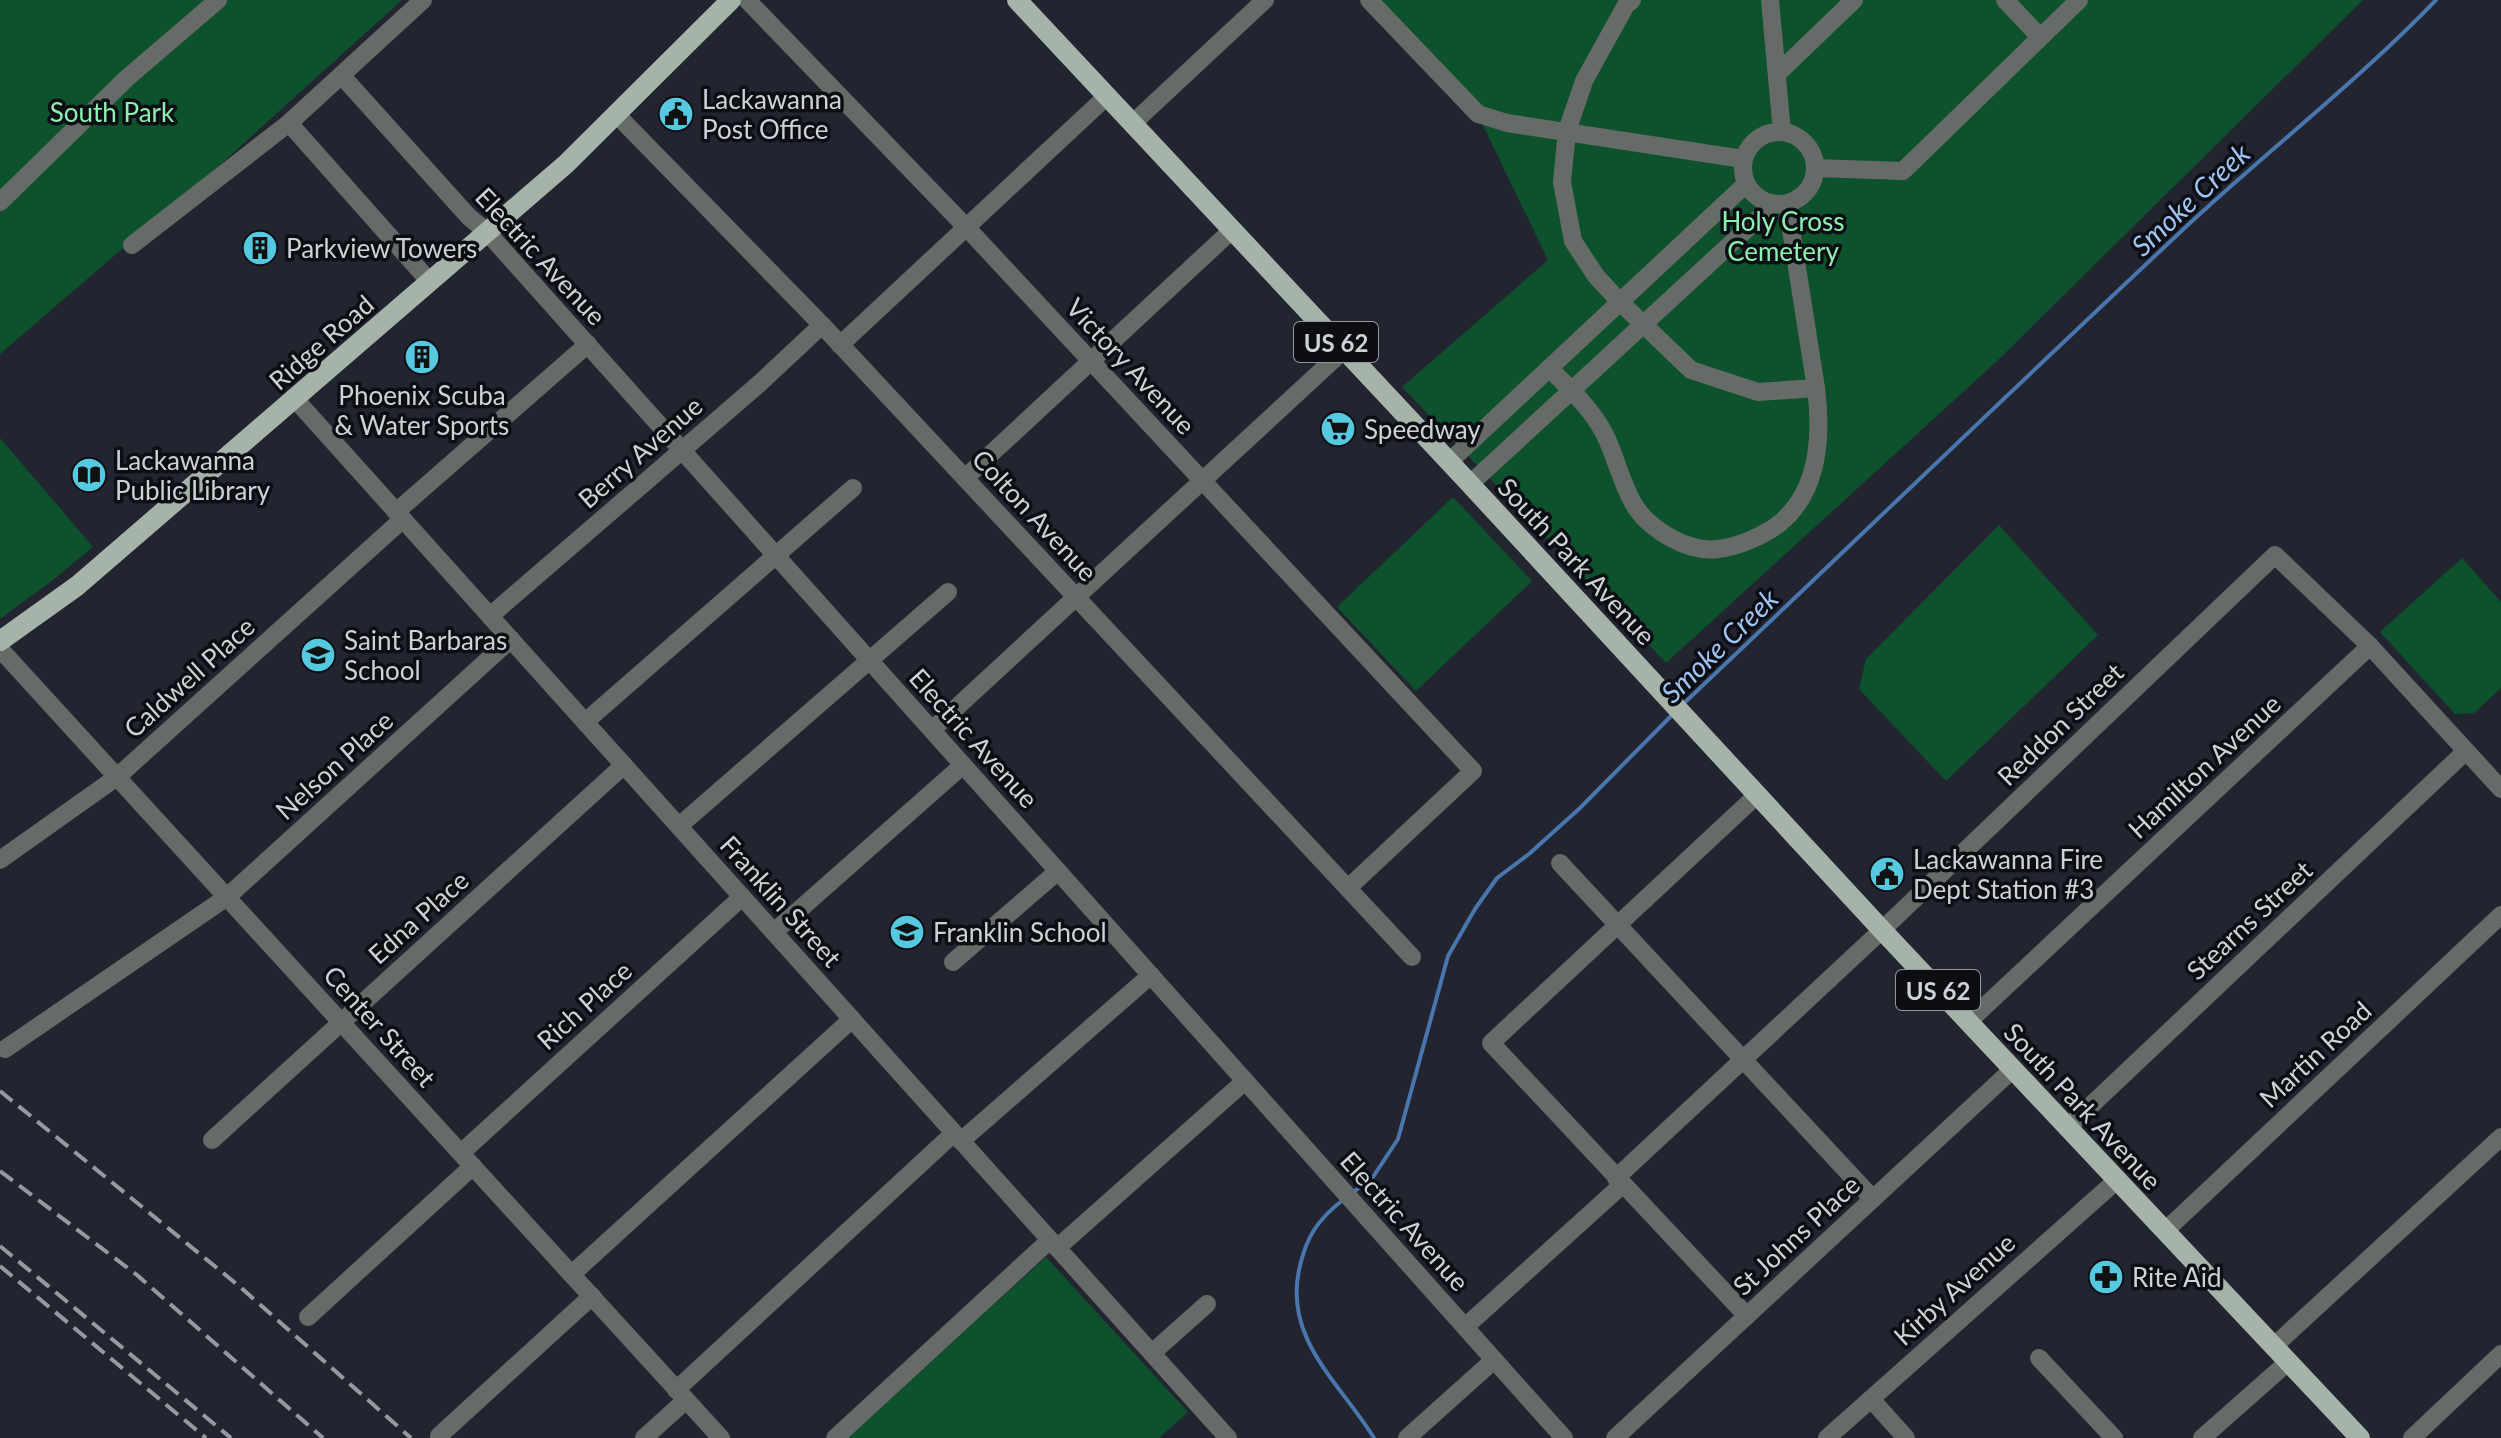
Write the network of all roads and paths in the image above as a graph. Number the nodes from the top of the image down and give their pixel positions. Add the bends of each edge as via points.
1 (218, 0) edge
2 (423, 0) edge
3 (731, 0) edge
4 (747, 0) edge
5 (1017, 0) edge
6 (1265, 0) edge
7 (1369, 0) edge
8 (1632, 0) edge
9 (1770, 0) edge
10 (1854, 0) edge
11 (2005, 0) edge
12 (2079, 0) edge
13 (2040, 37) junction
14 (1777, 74) junction
15 (342, 76) junction
16 (1106, 97) junction
17 (616, 114) junction
18 (289, 123) junction
19 (1132, 124) junction
20 (1567, 131) junction
21 (1782, 132) junction
22 (1743, 159) junction
23 (1815, 168) junction
24 (1746, 184) junction
25 (0, 202) edge
26 (1780, 204) junction
27 (967, 228) junction
28 (1232, 230) junction
29 (487, 232) junction
30 (132, 245) dead end
31 (430, 282) junction
32 (1620, 302) junction
33 (822, 325) junction
34 (1642, 325) junction
35 (588, 344) junction
36 (840, 345) junction
37 (1344, 350) junction
38 (1091, 361) junction
39 (1549, 368) junction
40 (1816, 388) junction
41 (1572, 391) junction
42 (295, 399) junction
43 (682, 450) junction
44 (1449, 462) junction
45 (965, 478) junction
46 (1202, 481) junction
47 (1470, 484) junction
48 (853, 488) dead end
49 (400, 516) junction
50 (777, 556) junction
51 (948, 592) dead end
52 (1076, 597) junction
53 (490, 616) junction
54 (511, 639) junction
55 (0, 641) edge
56 (2370, 646) junction
57 (0, 649) edge
58 (870, 661) junction
59 (585, 722) junction
60 (932, 730) junction
61 (2466, 751) junction
62 (624, 765) junction
63 (963, 765) junction
64 (117, 777) junction
65 (2501, 789) edge
66 (1757, 795) junction
67 (679, 826) junction
68 (0, 860) edge
69 (1560, 863) dead end
70 (1058, 871) junction
71 (1348, 888) junction
72 (227, 897) junction
73 (742, 897) junction
74 (2501, 915) edge
75 (1617, 925) junction
76 (1882, 930) junction
77 (774, 932) junction
78 (1412, 957) dead end
79 (953, 962) dead end
80 (1151, 975) junction
81 (852, 1019) junction
82 (341, 1022) junction
83 (1968, 1022) junction
84 (5, 1049) dead end
85 (1744, 1060) junction
86 (2013, 1069) junction
87 (1245, 1081) junction
88 (2067, 1128) junction
89 (958, 1137) junction
90 (2501, 1137) edge
91 (212, 1140) dead end
92 (467, 1159) junction
93 (2117, 1180) junction
94 (1619, 1181) junction
95 (1873, 1199) junction
96 (2165, 1231) junction
97 (1054, 1244) junction
98 (572, 1274) junction
99 (592, 1296) junction
100 (1207, 1304) dead end
101 (1747, 1316) junction
102 (308, 1317) dead end
103 (1465, 1327) junction
104 (1152, 1353) junction
105 (2501, 1354) edge
106 (2280, 1355) junction
107 (2039, 1358) dead end
108 (1494, 1360) junction
109 (681, 1395) junction
110 (1871, 1399) junction
111 (439, 1436) edge
112 (644, 1438) edge
113 (721, 1438) edge
114 (835, 1438) edge
115 (1228, 1438) edge
116 (1407, 1438) edge
117 (1564, 1438) edge
118 (1615, 1438) edge
119 (1827, 1438) edge
120 (1906, 1438) edge
121 (2114, 1438) edge
122 (2202, 1438) edge
123 (2360, 1438) edge
124 (2412, 1438) edge

1 - 25 street via 127,78
2 - 15 street
3 - 17 main road, Ridge Road
4 - 27 street, Victory Avenue
5 - 16 main road, South Park Avenue / US 62
6 - 19 street
7 - 20 street via 1478,114
8 - 20 street via 1584,81
9 - 14 street
10 - 14 street
11 - 13 street
12 - 13 street
13 - 23 street via 1903,171
14 - 21 street
15 - 18 street
15 - 29 street, Electric Avenue
16 - 19 main road, South Park Avenue / US 62
16 - 27 street
17 - 29 main road, Ridge Road
17 - 33 street, Colton Avenue
18 - 30 street
18 - 31 street
19 - 28 main road, South Park Avenue / US 62
20 - 22 street
20 - 32 street via 1562,182 1573,241
21 - 22 street via 1759,138
21 - 23 street via 1804,142
22 - 24 street
23 - 26 street via 1805,193
24 - 26 street via 1762,201
24 - 32 street
26 - 34 street
26 - 40 street
27 - 36 street
27 - 38 street, Victory Avenue
28 - 37 main road, South Park Avenue / US 62
28 - 38 street
29 - 31 main road, Ridge Road
29 - 35 street, Electric Avenue
31 - 42 main road, Ridge Road
32 - 34 street
32 - 39 street
33 - 36 street, Colton Avenue
33 - 43 street, Berry Avenue
34 - 40 street via 1691,370 1758,392
34 - 41 street
35 - 43 street, Electric Avenue
35 - 49 street, Caldwell Place
36 - 45 street, Colton Avenue
37 - 44 main road, South Park Avenue / US 62
37 - 46 street
38 - 45 street
38 - 46 street, Victory Avenue
39 - 41 street
39 - 44 street
40 - 41 street via 1820,430 1807,488 1778,524 1717,550 1688,546 1656,528 1633,503 1605,435
41 - 47 street
42 - 49 street, Franklin Street
42 - 55 main road, Ridge Road via 77,586
43 - 50 street, Electric Avenue
43 - 53 street, Berry Avenue
44 - 47 main road, South Park Avenue / US 62
45 - 52 street, Colton Avenue
46 - 52 street
46 - 71 street, Victory Avenue via 1473,771
47 - 66 main road, South Park Avenue / US 62
48 - 50 street
49 - 53 street, Franklin Street
49 - 64 street, Caldwell Place
50 - 58 street, Electric Avenue
50 - 59 street
51 - 58 street
52 - 60 street
52 - 71 street, Colton Avenue
53 - 54 street, Franklin Street
54 - 59 street, Franklin Street
54 - 72 street, Nelson Place
56 - 61 street
56 - 76 street, Reddon Street via 2275,555
56 - 83 street, Hamilton Avenue
57 - 64 street, Center Street
58 - 60 street, Electric Avenue
58 - 67 street
59 - 62 street, Franklin Street
60 - 63 street, Electric Avenue
61 - 65 street
61 - 88 street, Stearns Street
62 - 67 street, Franklin Street
62 - 82 street, Edna Place
63 - 70 street, Electric Avenue
63 - 77 street
64 - 68 street, Caldwell Place
64 - 72 street, Center Street
66 - 75 street
66 - 76 main road, South Park Avenue / US 62
67 - 73 street, Franklin Street
69 - 75 street
70 - 79 street
70 - 80 street, Electric Avenue
71 - 78 street, Colton Avenue
72 - 82 street, Center Street
72 - 84 street, Nelson Place
73 - 77 street, Franklin Street
73 - 92 street, Rich Place
74 - 96 street, Martin Road
75 - 85 street
75 - 94 street via 1491,1043
76 - 83 main road, South Park Avenue / US 62
76 - 85 street, Reddon Street
77 - 81 street, Franklin Street
80 - 87 street, Electric Avenue
80 - 89 street
81 - 89 street, Franklin Street
81 - 98 street
82 - 91 street, Edna Place
82 - 92 street, Center Street
83 - 86 main road, South Park Avenue / US 62
85 - 94 street, Reddon Street
85 - 95 street
86 - 88 main road, South Park Avenue / US 62
86 - 95 street, St Johns Place
87 - 97 street
87 - 103 street, Electric Avenue
88 - 93 main road, South Park Avenue / US 62
89 - 97 street, Franklin Street
89 - 109 street
90 - 106 street
92 - 98 street, Center Street
92 - 102 street, Rich Place
93 - 96 main road, South Park Avenue / US 62
93 - 110 street, Kirby Avenue
94 - 101 street
94 - 103 street, Reddon Street
95 - 101 street, St Johns Place
96 - 106 main road, South Park Avenue / US 62
97 - 104 street, Franklin Street
97 - 114 street
98 - 99 street, Center Street
99 - 109 street, Center Street
99 - 111 street
100 - 104 street
101 - 118 street, St Johns Place
103 - 108 street, Electric Avenue
104 - 115 street, Franklin Street
105 - 124 street
106 - 122 street
106 - 123 main road, South Park Avenue / US 62
107 - 121 street
108 - 116 street
108 - 117 street, Electric Avenue
109 - 112 street
109 - 113 street, Center Street
110 - 119 street, Kirby Avenue
110 - 120 street

